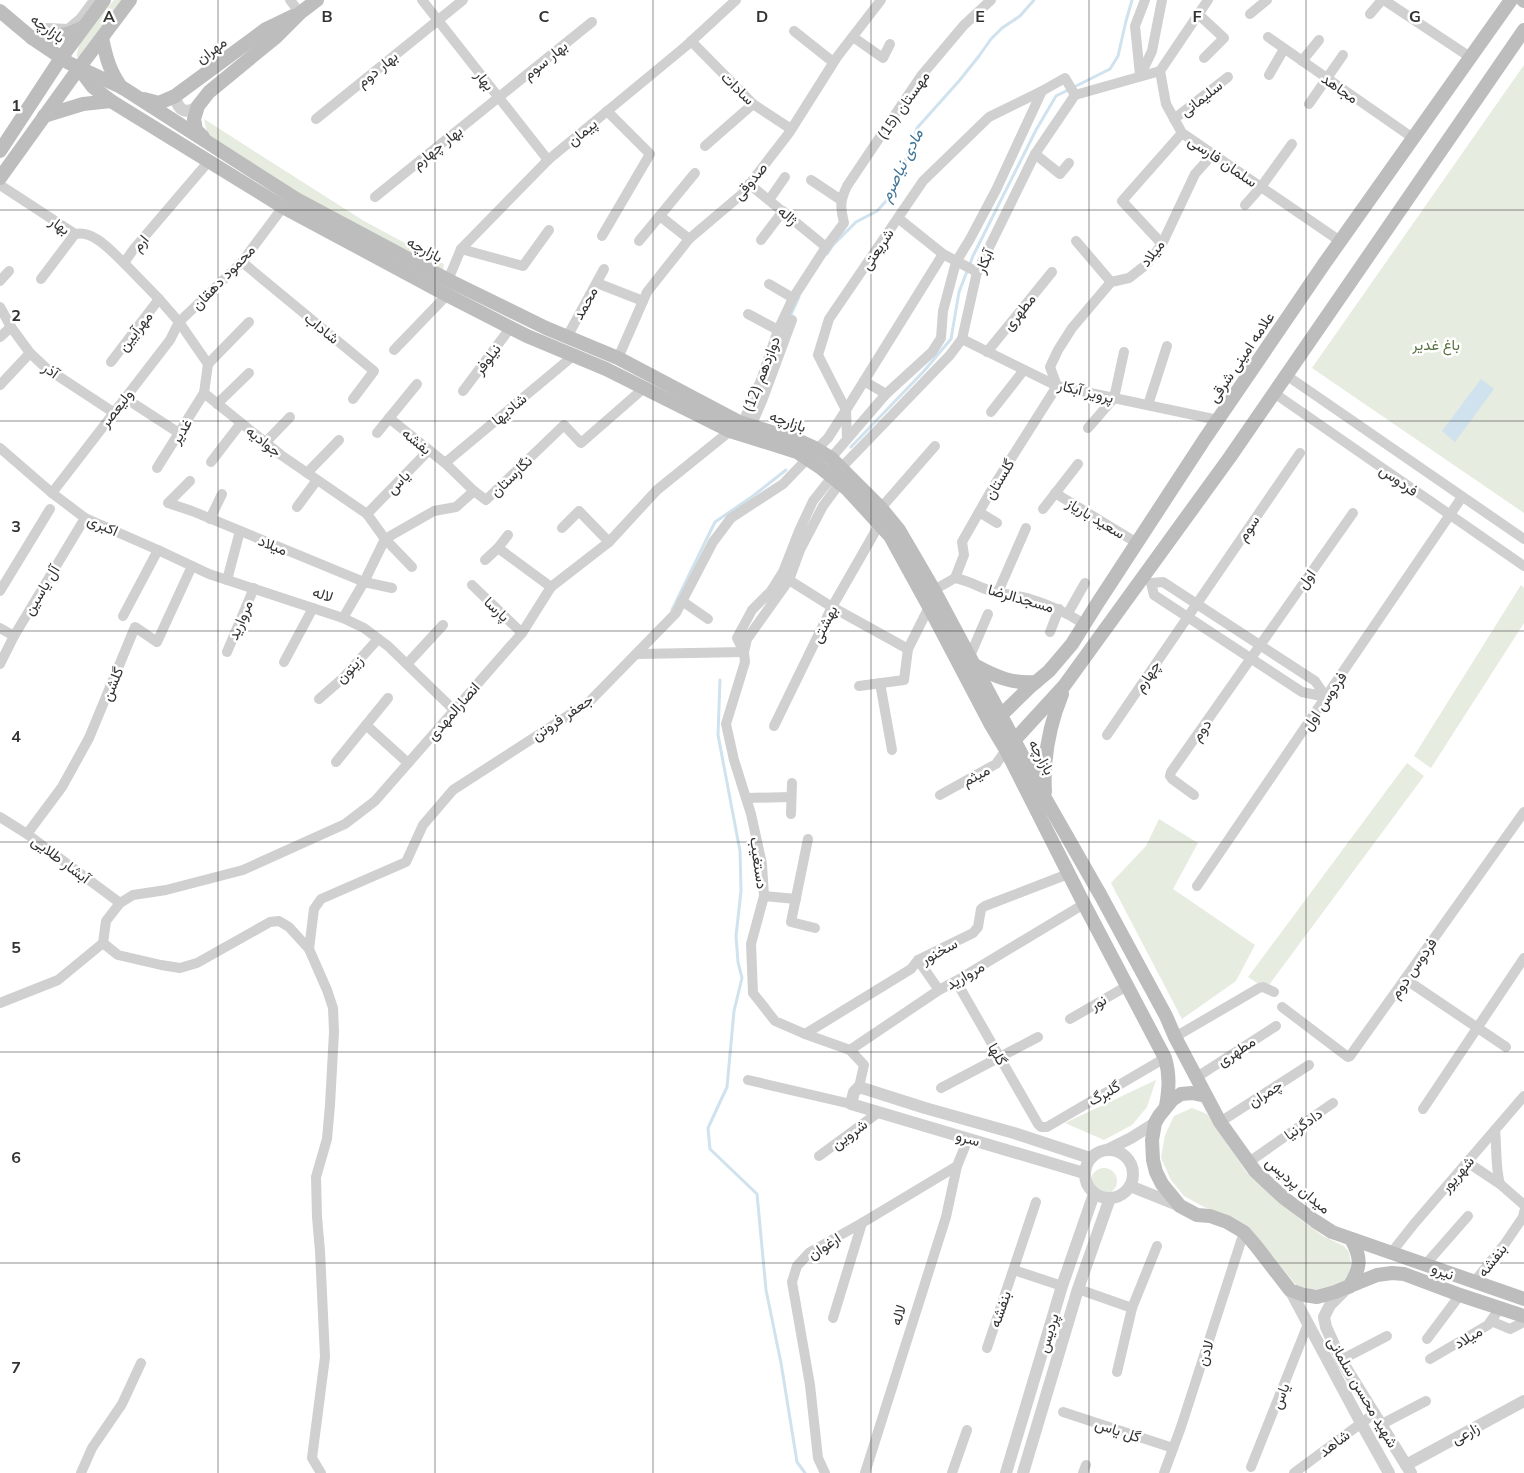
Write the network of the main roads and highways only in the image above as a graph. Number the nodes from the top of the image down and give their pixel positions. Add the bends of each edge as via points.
1 (104, 0) edge
2 (130, 0) edge
3 (317, 0) edge
4 (1511, 0) edge
5 (0, 11) edge
6 (300, 13) junction
7 (85, 26) junction
8 (1524, 30) edge
9 (32, 38) junction
10 (102, 38) junction
11 (61, 58) junction
12 (79, 68) junction
13 (123, 88) junction
14 (139, 98) junction
15 (111, 101) junction
16 (44, 116) junction
17 (207, 142) junction
18 (0, 151) edge
19 (0, 178) edge
20 (511, 311) junction
21 (534, 322) junction
22 (508, 326) junction
23 (527, 336) junction
24 (812, 454) junction
25 (838, 473) junction
26 (1086, 621) junction
27 (1102, 633) junction
28 (973, 661) junction
29 (1036, 682) junction
30 (1066, 683) junction
31 (1006, 710) junction
32 (991, 725) junction
33 (1028, 725) junction
34 (1010, 745) junction
35 (1045, 798) junction
36 (1206, 1096) junction
37 (1166, 1106) junction
38 (1351, 1239) junction
39 (1349, 1287) junction
40 (1524, 1298) edge
41 (1524, 1316) edge

1 - 7 main road
2 - 10 main road
3 - 6 main road, مهران
4 - 26 main road, علامه امینی شرقی via 1340,241
5 - 9 main road, بازارچه
6 - 14 main road, مهران via 266,29 175,96 159,103
6 - 17 main road, مهران via 209,92 198,106 194,119 196,130
7 - 9 main road via 57,37
7 - 11 main road
8 - 27 main road via 1230,457
9 - 11 main road, بازارچه
10 - 12 main road
10 - 13 main road via 108,65
11 - 12 main road, بازارچه
11 - 18 main road
12 - 13 main road, بازارچه
12 - 15 main road, بازارچه via 93,87
12 - 16 main road
13 - 14 main road, بازارچه
14 - 17 main road, بازارچه
15 - 16 main road via 83,104
15 - 22 main road, بازارچه via 283,207
16 - 19 main road
17 - 20 main road, بازارچه via 296,199
20 - 21 main road, بازارچه
20 - 22 main road via 514,318 512,325
21 - 23 main road via 525,326
21 - 24 main road, بازارچه via 618,358 739,422 800,441
22 - 23 main road, بازارچه
23 - 24 main road, بازارچه via 606,369 730,431
24 - 25 main road, بازارچه
24 - 25 main road, بازارچه via 831,458
25 - 28 main road, بازارچه via 881,508 899,530
25 - 32 main road, بازارچه via 847,489 890,536
26 - 27 main road via 1090,634
26 - 29 main road, علامه امینی شرقی via 1049,671
27 - 30 main road
28 - 29 main road via 994,676 1022,683
28 - 31 main road, بازارچه
29 - 31 main road, علامه امینی شرقی
30 - 33 main road
30 - 35 main road via 1052,718 1046,750
31 - 32 main road, علامه امینی شرقی
31 - 33 main road via 1012,720
31 - 34 main road, بازارچه
32 - 34 main road, بازارچه
33 - 34 main road
34 - 35 main road, بازارچه
34 - 37 main road, بازارچه via 1068,874 1165,1058 1169,1071
35 - 36 main road, بازارچه via 1166,1016
36 - 37 main road via 1181,1094
36 - 38 main road, میدان پردیس via 1255,1172 1315,1221
37 - 39 main road via 1155,1123 1153,1160 1162,1184 1180,1206 1197,1215 1227,1222 1244,1232 1290,1290 1317,1297
38 - 39 main road via 1359,1260 1358,1273
38 - 40 main road, نیرو
39 - 41 main road, نیرو via 1377,1275 1404,1274

